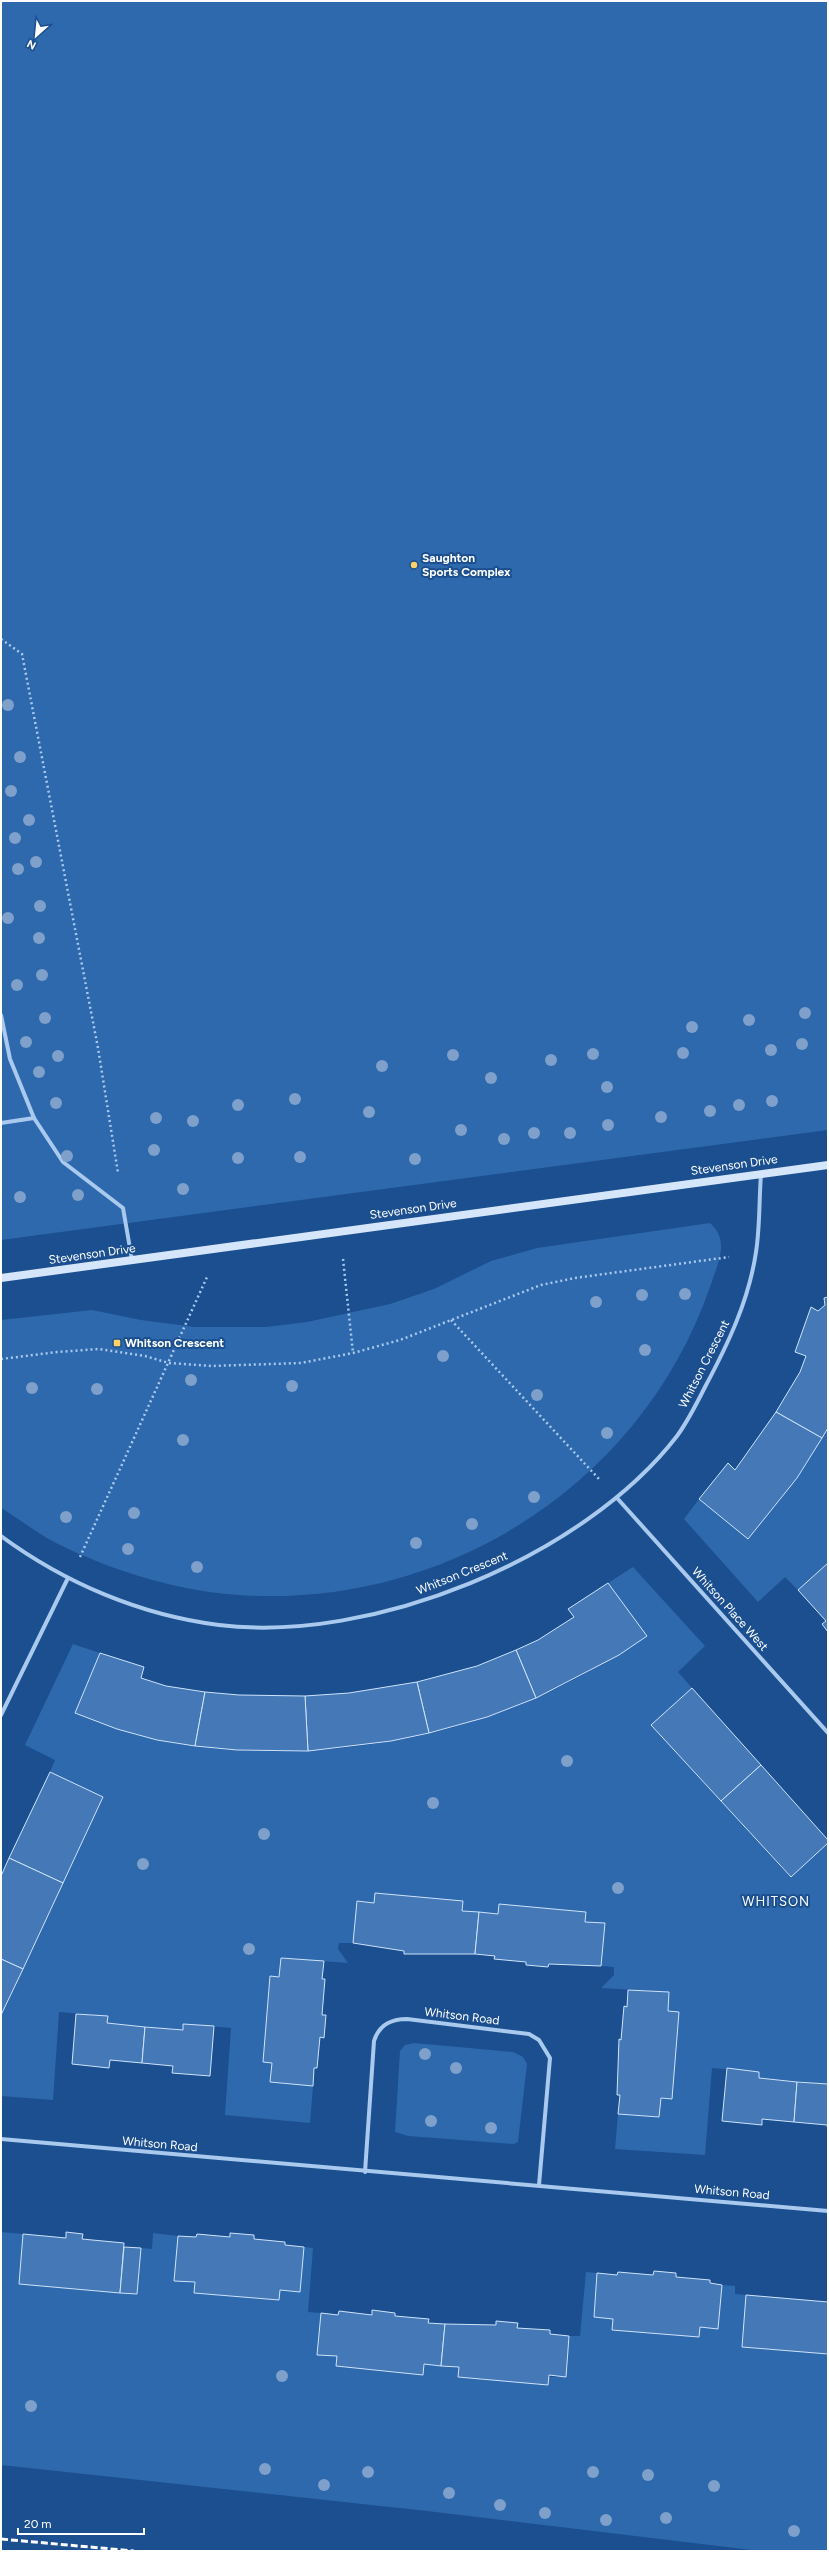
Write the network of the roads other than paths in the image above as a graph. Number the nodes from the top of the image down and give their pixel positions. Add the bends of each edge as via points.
1 (1, 1016) edge
2 (34, 1118) junction
3 (1, 1123) edge
4 (828, 1165) edge
5 (761, 1174) junction
6 (132, 1261) junction
7 (1, 1278) edge
8 (617, 1498) junction
9 (1, 1536) edge
10 (68, 1578) junction
11 (1, 1716) edge
12 (828, 1733) edge
13 (1, 2139) edge
14 (365, 2172) junction
15 (539, 2185) junction
16 (828, 2211) edge

1 - 2 street via 10,1059
2 - 3 street
2 - 6 street via 63,1162 123,1208
4 - 5 street, Stevenson Drive
5 - 6 street, Stevenson Drive
5 - 8 street, Whitson Crescent via 756,1255 747,1292 729,1342 678,1435
6 - 7 street, Stevenson Drive
8 - 10 street, Whitson Crescent via 547,1545 499,1571 396,1609 343,1621 282,1627 222,1625 152,1610 95,1591
8 - 12 street, Whitson Place West
9 - 10 street, Whitson Crescent
10 - 11 street
13 - 14 street, Whitson Road
14 - 15 street, Whitson Road
14 - 15 street, Whitson Road via 374,2041 382,2026 390,2020 407,2019 529,2034 539,2040 550,2058
15 - 16 street, Whitson Road

